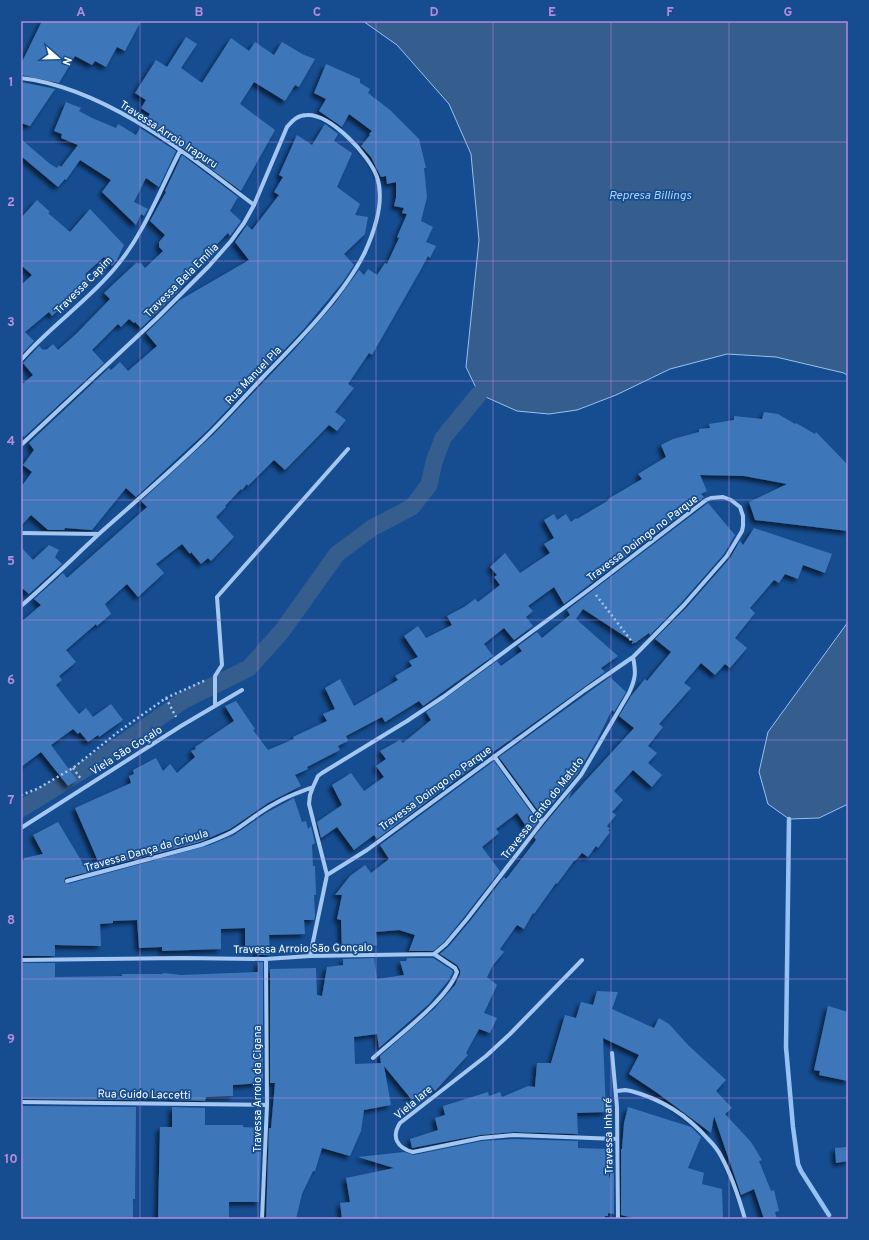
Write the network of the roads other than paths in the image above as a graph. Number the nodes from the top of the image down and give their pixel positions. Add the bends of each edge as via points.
1 (21, 78) edge
2 (321, 119) joint
3 (180, 150) junction
4 (254, 205) junction
5 (21, 360) edge
6 (21, 445) edge
7 (348, 449) dead end
8 (21, 533) edge
9 (99, 534) junction
10 (21, 606) edge
11 (632, 657) junction
12 (242, 690) dead end
13 (215, 703) junction
14 (494, 756) junction
15 (313, 787) junction
16 (542, 822) junction
17 (21, 828) edge
18 (327, 875) junction
19 (67, 881) dead end
20 (434, 954) junction
21 (310, 956) junction
22 (266, 959) junction
23 (21, 960) edge
24 (582, 960) dead end
25 (612, 1053) dead end
26 (372, 1058) dead end
27 (617, 1091) junction
28 (21, 1102) edge
29 (268, 1105) junction
30 (618, 1139) junction
31 (262, 1219) edge
32 (618, 1219) edge
33 (746, 1219) edge

1 - 3 street, Travessa Arroio Irapuru via 49,84 105,104
2 - 4 street, Travessa Bela Emília via 313,115 299,116 287,127
2 - 9 street, Rua Manuel Pla via 347,136 366,156 377,177 379,207 365,252 330,304 282,358 205,438
3 - 4 street, Travessa Arroio Irapuru
3 - 5 street, Travessa Capim via 137,237 125,255 114,269
4 - 6 street, Travessa Bela Emília via 232,241 209,266
7 - 13 street via 217,597 222,665 215,678
8 - 9 street
9 - 10 street, Rua Manuel Pla
11 - 14 street, Travessa Doimgo no Parque
11 - 15 street, Travessa Doimgo no Parque via 684,605 737,541 743,526 743,516 740,507 731,500 723,497 706,500 444,697 322,773
11 - 16 street, Travessa Canto do Matuto via 636,672 629,693 580,775
12 - 13 street, Viela São Goçalo
13 - 17 street, Viela São Goçalo
14 - 16 street
14 - 18 street, Travessa Doimgo no Parque via 361,854
15 - 18 street via 310,795 311,813
15 - 19 street, Travessa Dança da Crioula via 277,802 233,831 207,843
16 - 20 street, Travessa Canto do Matuto via 467,919
18 - 21 street
20 - 21 street, Travessa Arroio São Gonçalo
20 - 26 street via 457,970 453,980 435,1002
21 - 22 street, Travessa Arroio São Gonçalo
22 - 23 street, Travessa Arroio São Gonçalo
22 - 29 street, Travessa Arroio da Cigana
24 - 30 street, Viela Iare via 486,1056 400,1123 395,1133 396,1138 403,1148 413,1152 481,1138 514,1135
25 - 27 street, Travessa Inharé
27 - 30 street, Travessa Inharé
27 - 33 street via 631,1091 654,1098 677,1111 700,1130 721,1154
28 - 29 street, Rua Guido Laccetti
29 - 31 street, Travessa Arroio da Cigana
30 - 32 street, Travessa Inharé

